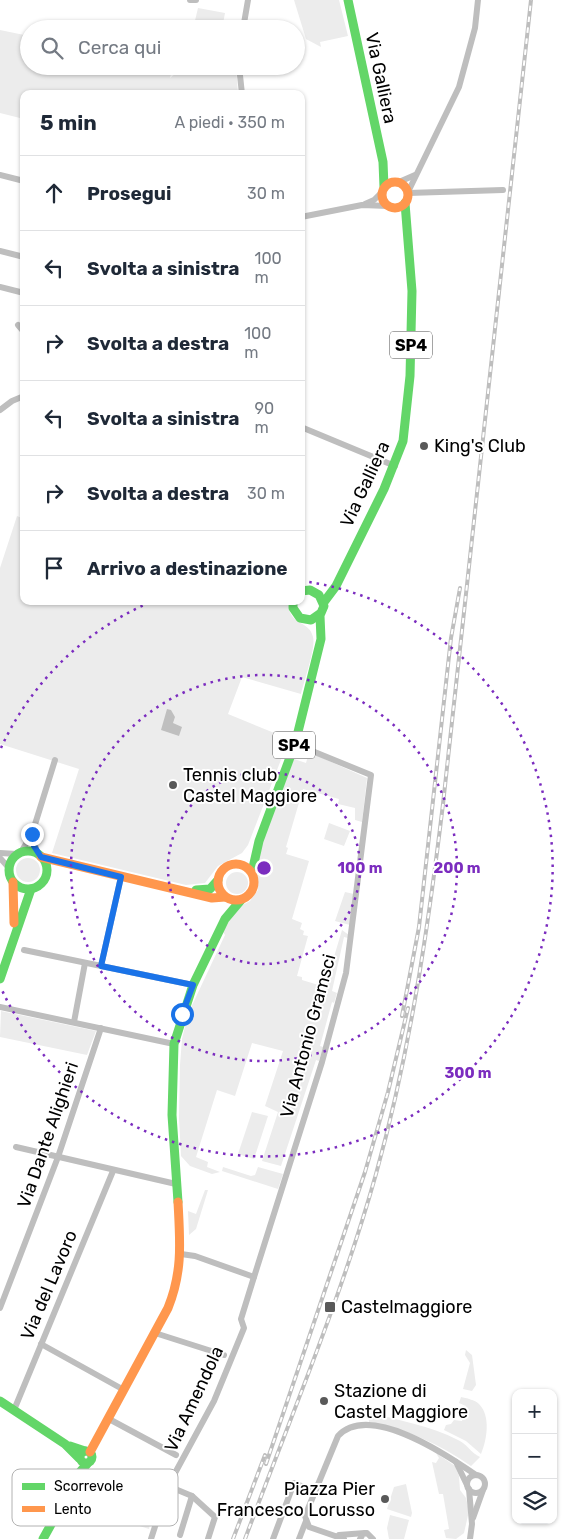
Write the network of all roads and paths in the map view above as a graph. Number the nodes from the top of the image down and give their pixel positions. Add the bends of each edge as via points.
1 (190, 0) edge
2 (196, 0) edge
3 (248, 0) edge
4 (348, 0) edge
5 (478, 0) edge
6 (245, 20) edge
7 (240, 75) edge
8 (242, 90) edge
9 (383, 162) junction
10 (415, 175) junction
11 (0, 176) edge
12 (20, 180) edge
13 (398, 182) junction
14 (383, 189) junction
15 (504, 190) dead end
16 (408, 193) junction
17 (405, 203) junction
18 (362, 206) junction
19 (389, 207) junction
20 (305, 216) edge
21 (405, 223) junction
22 (0, 251) edge
23 (20, 256) edge
24 (0, 287) edge
25 (20, 292) edge
26 (20, 398) edge
27 (0, 410) edge
28 (305, 429) edge
29 (395, 466) junction
30 (340, 576) junction
31 (312, 590) junction
32 (305, 591) edge
33 (324, 602) junction
34 (294, 605) edge
35 (320, 616) junction
36 (307, 621) junction
37 (318, 646) junction
38 (294, 744) junction
39 (55, 760) dead end
40 (32, 834) junction
41 (259, 841) junction
42 (0, 853) edge
43 (19, 854) junction
44 (40, 856) junction
45 (0, 858) edge
46 (238, 864) junction
47 (73, 866) junction
48 (9, 868) junction
49 (252, 872) junction
50 (46, 874) junction
51 (121, 877) junction
52 (218, 880) junction
53 (13, 882) junction
54 (178, 888) junction
55 (31, 889) junction
56 (227, 898) junction
57 (242, 900) junction
58 (225, 919) junction
59 (14, 933) junction
60 (24, 950) dead end
61 (85, 963) junction
62 (101, 966) junction
63 (0, 979) edge
64 (193, 985) junction
65 (0, 1007) edge
66 (74, 1022) junction
67 (101, 1028) junction
68 (174, 1044) junction
69 (16, 1147) dead end
70 (58, 1157) junction
71 (113, 1171) junction
72 (176, 1184) junction
73 (181, 1254) junction
74 (254, 1276) junction
75 (0, 1308) edge
76 (155, 1333) junction
77 (41, 1344) junction
78 (224, 1355) dead end
79 (124, 1390) junction
80 (0, 1401) edge
81 (14, 1410) junction
82 (109, 1419) junction
83 (176, 1455) dead end
84 (84, 1457) junction
85 (454, 1459) junction
86 (81, 1469) edge
87 (177, 1469) edge
88 (476, 1475) junction
89 (468, 1487) junction
90 (178, 1490) edge
91 (483, 1490) junction
92 (314, 1491) junction
93 (192, 1496) junction
94 (306, 1521) junction
95 (472, 1524) junction
96 (50, 1526) edge
97 (365, 1533) junction
98 (180, 1535) dead end
99 (333, 1535) junction
100 (43, 1539) edge
101 (208, 1539) edge
102 (273, 1539) edge
103 (299, 1539) edge
104 (344, 1539) edge
105 (360, 1539) edge
106 (373, 1539) edge
107 (470, 1539) edge

1 - 2 street
3 - 6 street
4 - 9 main road, Via Galliera
5 - 10 street via 475,28 459,87
7 - 8 street
9 - 13 main road, Via Galliera
9 - 14 main road, Via Galliera
10 - 13 street
10 - 16 street
11 - 12 street
13 - 14 main road via 389,183
13 - 16 main road
14 - 18 street via 374,200
14 - 19 main road via 382,199
15 - 16 street
16 - 17 main road
17 - 19 main road
17 - 21 main road, Via Galliera
18 - 19 street
18 - 20 street
19 - 21 main road
21 - 29 main road, Via Galliera / SP4 via 411,258 410,376 404,434
22 - 23 street
24 - 25 street
26 - 27 street
28 - 29 street
29 - 30 main road, Via Galliera / SP4
30 - 31 main road via 325,588
30 - 33 main road, Via Galliera / SP4
31 - 32 main road
31 - 33 main road
33 - 35 main road, Via Galliera
34 - 36 main road via 295,614
35 - 36 main road
35 - 37 main road, SP4 via 321,639
36 - 37 main road via 317,634
37 - 38 main road, SP4
38 - 41 main road, SP4
38 - 74 street, Via Antonio Gramsci via 371,775 346,972 324,1055
39 - 40 street
40 - 43 street
40 - 44 street
41 - 46 main road, SP4 via 249,856
41 - 49 main road, SP4
42 - 43 street
43 - 44 main road via 28,851
43 - 48 main road
44 - 47 main road
44 - 50 main road via 46,864
45 - 48 street
46 - 49 main road
46 - 52 main road, SP4 via 225,868
47 - 50 main road via 59,866
47 - 51 main road
48 - 53 main road
49 - 57 main road, SP4 via 254,887 251,894
50 - 55 main road via 42,882
51 - 54 main road
51 - 62 street
52 - 54 main road via 212,888 204,891
52 - 56 main road
53 - 55 main road via 21,888
53 - 59 main road
54 - 56 main road via 212,898
55 - 59 main road
56 - 57 main road
56 - 58 main road
57 - 58 main road
58 - 64 main road
59 - 63 main road
60 - 61 street
61 - 62 street
61 - 66 street
62 - 64 street
64 - 68 main road
65 - 66 street
66 - 67 street
67 - 68 street
67 - 70 street, Via Dante Alighieri
68 - 72 main road via 172,1103
69 - 70 street
70 - 71 street
70 - 75 street, Via Dante Alighieri
71 - 72 street
71 - 77 street, Via del Lavoro
72 - 73 main road
73 - 74 street
73 - 76 main road via 176,1288
74 - 87 street, Via Amendola via 241,1319 244,1328 214,1401
76 - 78 street
76 - 79 main road
77 - 79 street
77 - 81 street, Via del Lavoro
79 - 82 main road
80 - 81 main road
81 - 84 main road
82 - 83 street
82 - 84 main road
84 - 86 main road
85 - 88 street
85 - 89 street
85 - 92 street via 405,1434 352,1425 338,1436
88 - 89 street via 470,1477
88 - 91 street via 485,1482
89 - 91 street via 476,1493
89 - 95 street
90 - 93 street
91 - 95 street
92 - 94 street via 306,1511
92 - 102 street via 294,1484
93 - 98 street
93 - 101 street via 214,1517
94 - 99 street via 309,1527
94 - 103 street
95 - 107 street
96 - 100 main road
97 - 99 street
97 - 105 street
97 - 106 street
99 - 104 street

